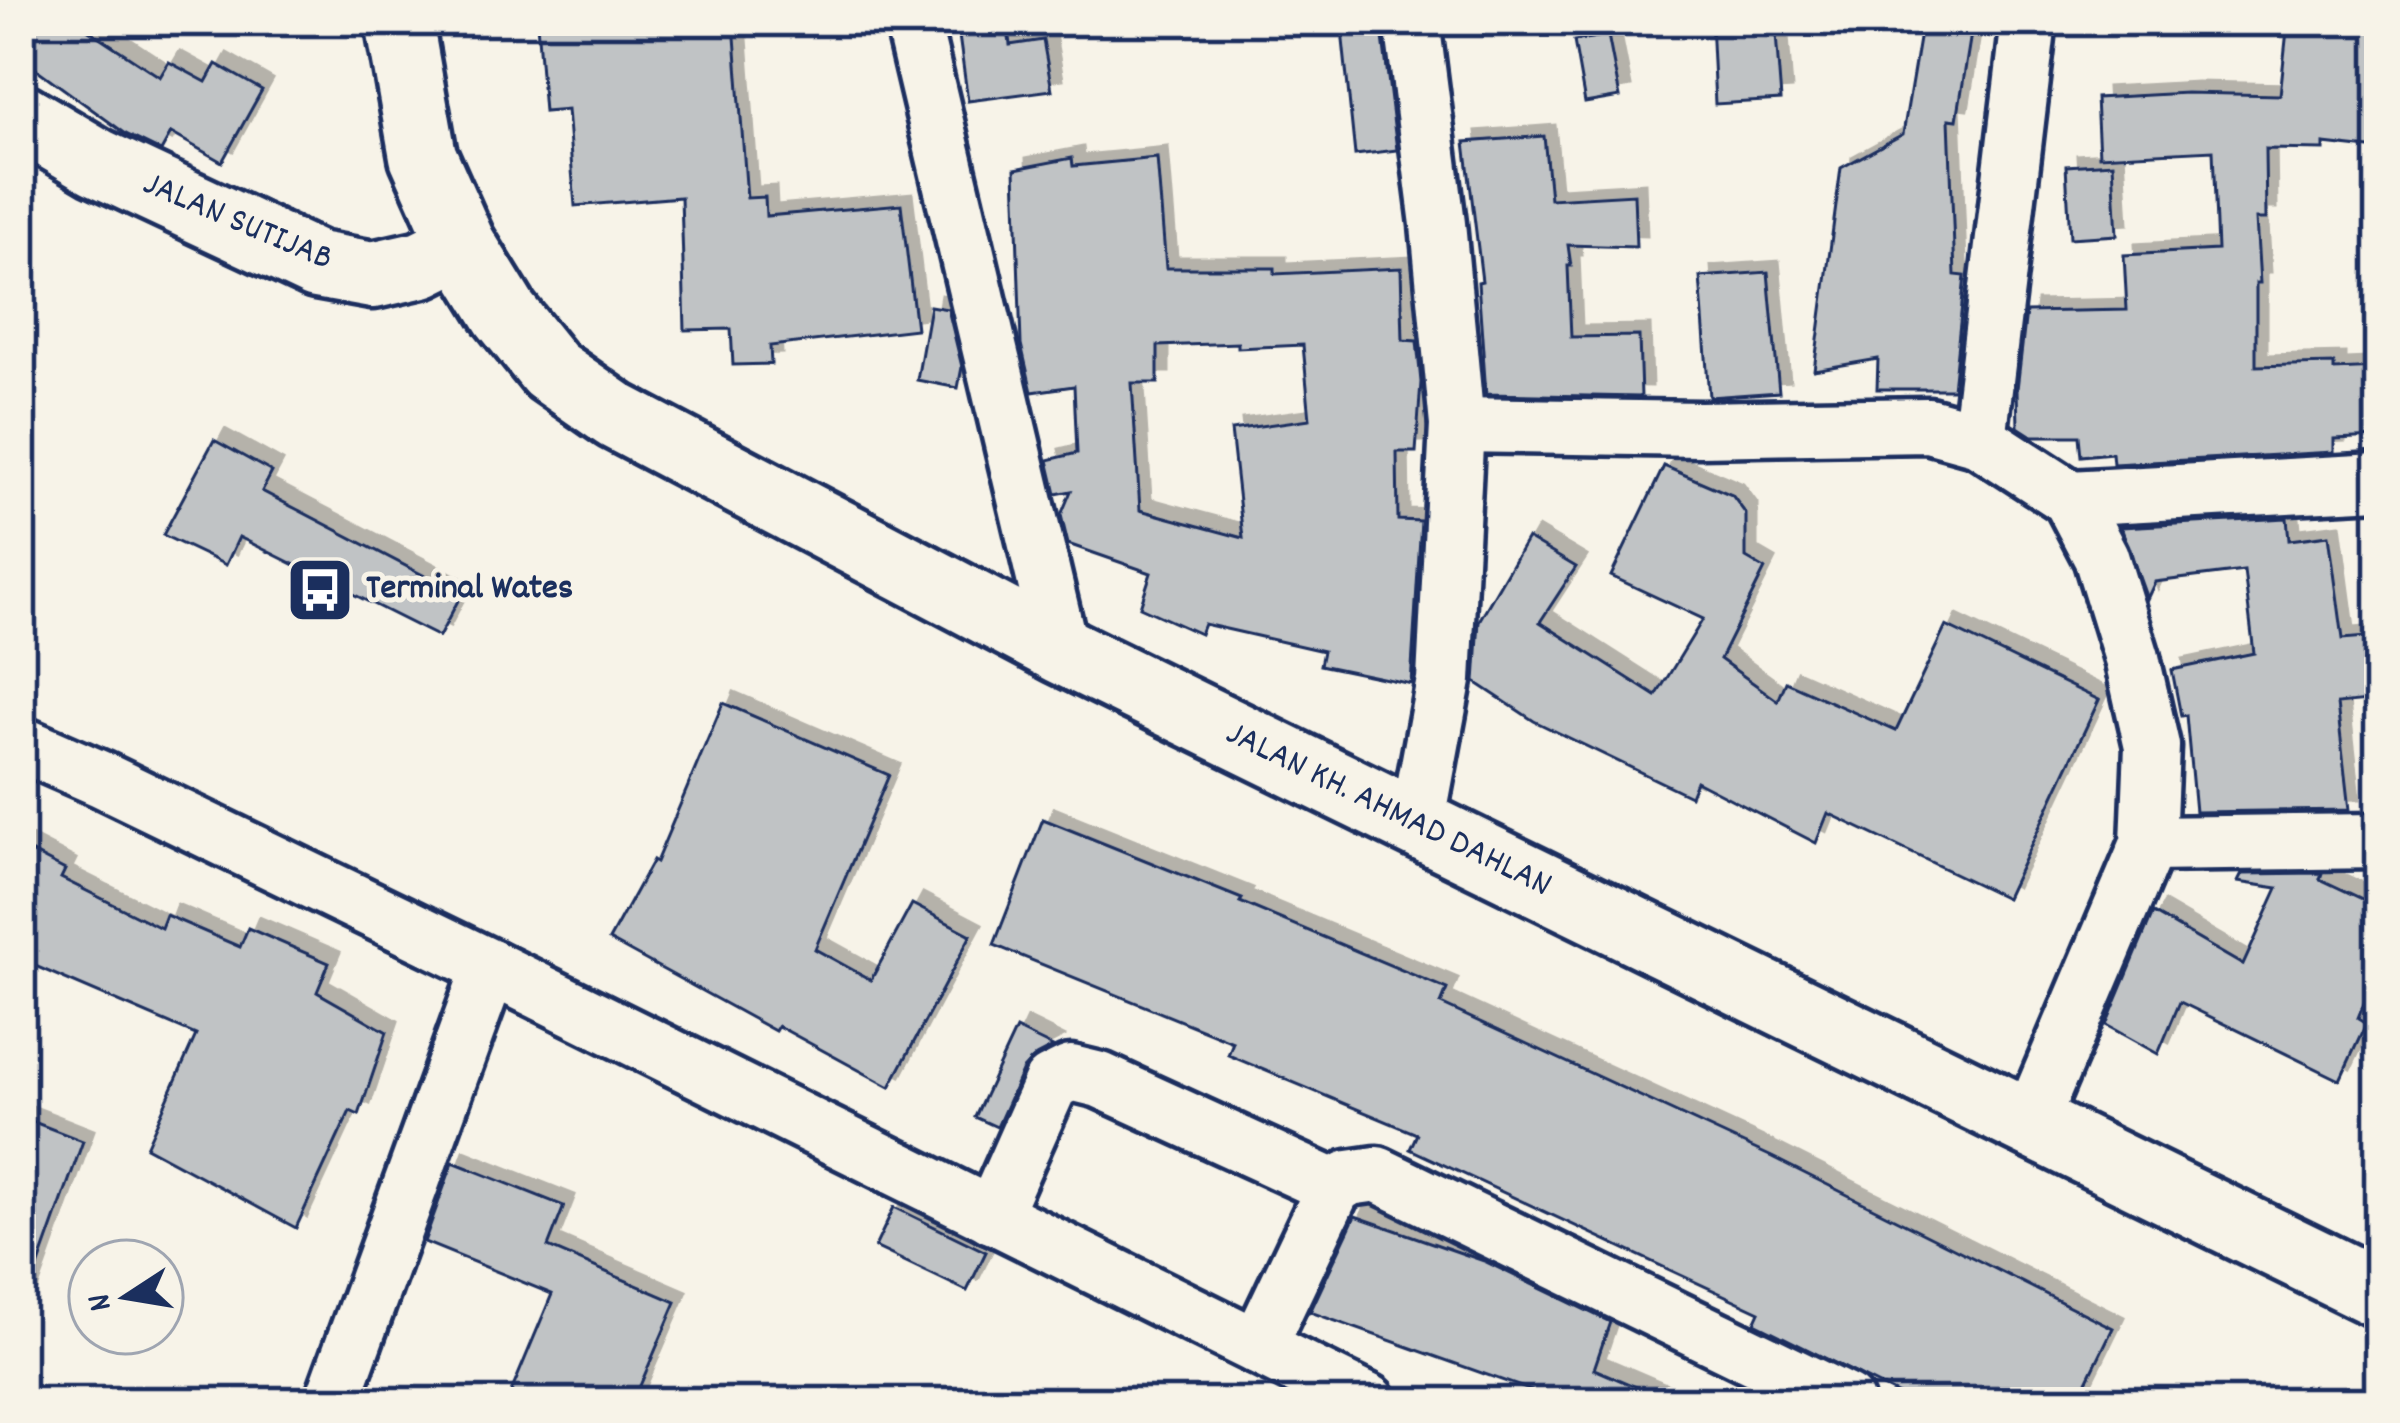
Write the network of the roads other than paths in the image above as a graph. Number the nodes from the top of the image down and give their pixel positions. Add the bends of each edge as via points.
1 (399, 21) edge
2 (911, 21) edge
3 (1412, 21) edge
4 (2029, 21) edge
5 (21, 117) edge
6 (462, 244) junction
7 (1457, 424) junction
8 (1979, 439) junction
9 (2379, 481) edge
10 (2071, 498) junction
11 (1061, 650) junction
12 (21, 744) edge
13 (1417, 825) junction
14 (2379, 842) edge
15 (2148, 844) junction
16 (490, 968) junction
17 (2029, 1125) junction
18 (1334, 1187) junction
19 (992, 1216) junction
20 (2379, 1294) edge
21 (1258, 1347) junction
22 (332, 1402) edge
23 (1370, 1402) edge
24 (1846, 1402) edge

1 - 6 main road, JALAN KH. AHMAD DAHLAN via 423,156
2 - 11 street
3 - 7 street
4 - 8 street
5 - 6 main road, JALAN SUTIJAB via 97,162 317,265 374,275
6 - 11 main road, JALAN KH. AHMAD DAHLAN via 550,370 616,416
7 - 8 street via 1928,425
7 - 13 street via 1444,680
8 - 10 street
9 - 10 street
10 - 15 street via 2101,557 2152,746
11 - 13 main road, JALAN KH. AHMAD DAHLAN
12 - 16 street
13 - 17 main road, JALAN KH. AHMAD DAHLAN
14 - 15 street
15 - 17 street
16 - 19 street
16 - 22 street
17 - 20 main road, JALAN KH. AHMAD DAHLAN
18 - 19 street via 1071,1073 1051,1083
18 - 21 street
18 - 24 street via 1377,1174
19 - 21 street
21 - 23 street

